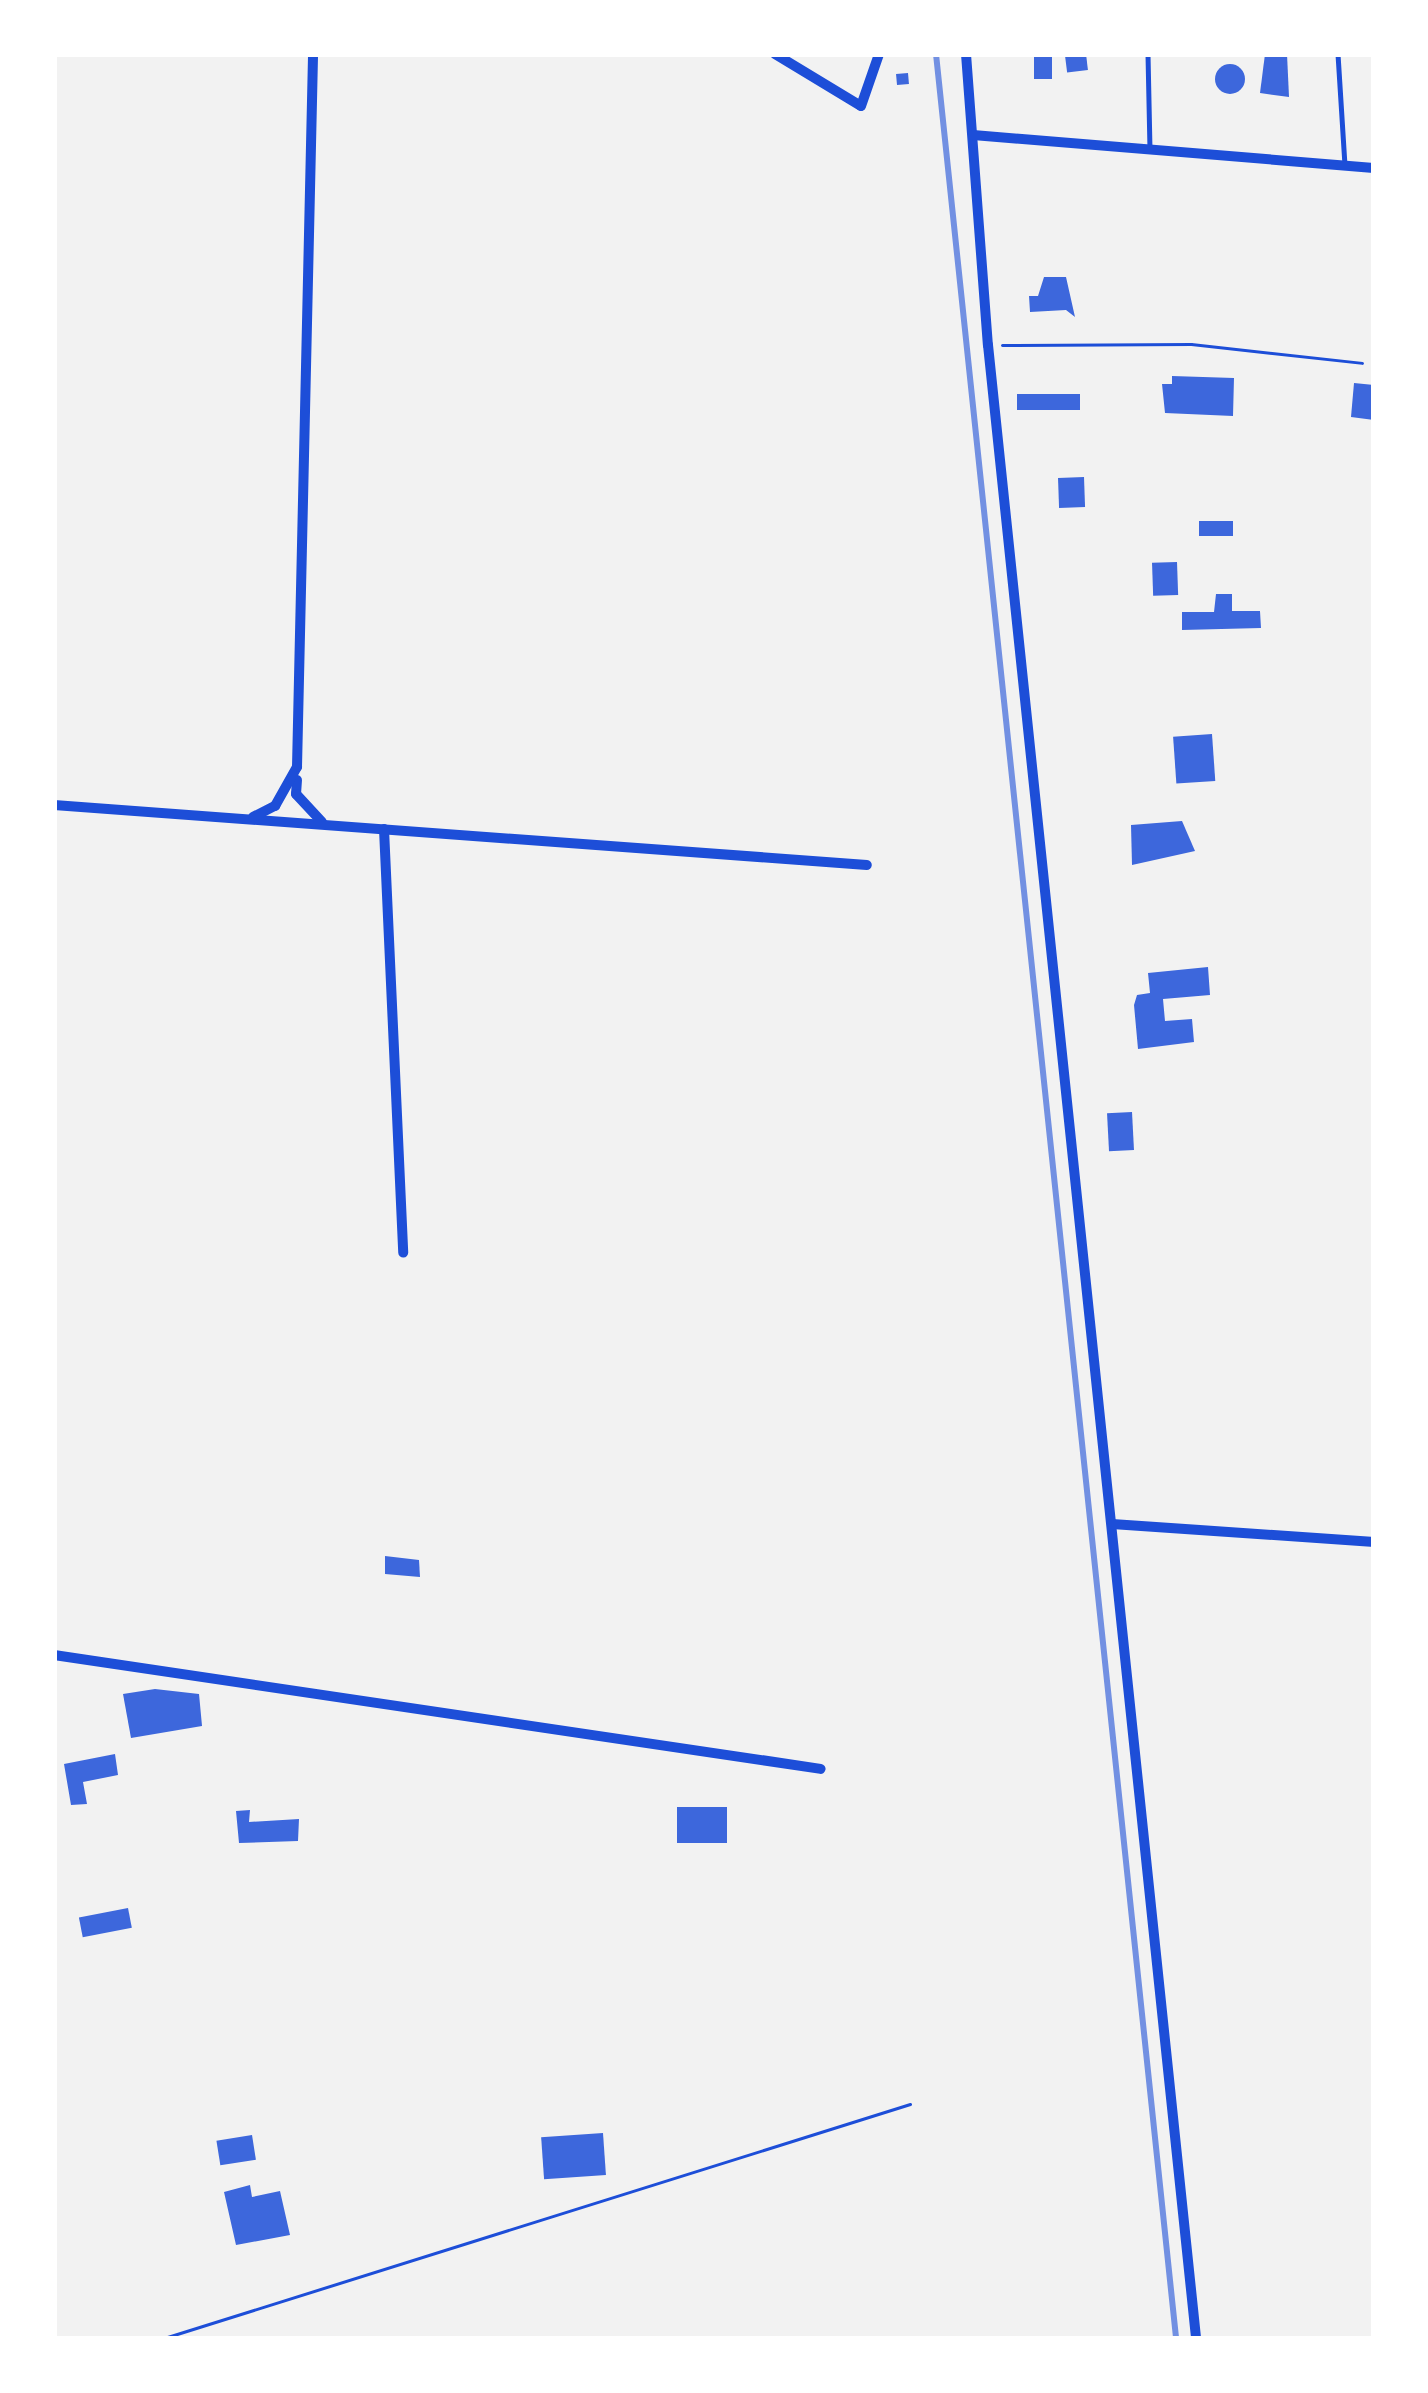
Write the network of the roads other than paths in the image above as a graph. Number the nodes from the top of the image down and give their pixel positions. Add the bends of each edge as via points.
1 (313, 54) edge
2 (775, 54) edge
3 (879, 54) edge
4 (966, 54) edge
5 (1148, 54) edge
6 (1338, 54) edge
7 (973, 136) junction
8 (1150, 150) junction
9 (1345, 166) junction
10 (1374, 168) edge
11 (297, 767) junction
12 (54, 805) edge
13 (250, 819) junction
14 (324, 824) junction
15 (384, 829) junction
16 (867, 865) dead end
17 (403, 1253) dead end
18 (1112, 1524) junction
19 (1374, 1542) edge
20 (54, 1655) edge
21 (821, 1769) dead end
22 (1196, 2339) edge

1 - 11 street
2 - 3 street via 855,106 869,100
4 - 7 street
5 - 8 lane
6 - 9 lane
7 - 8 street
7 - 18 street via 988,346
8 - 9 street
9 - 10 street
11 - 13 street via 275,806
11 - 14 street via 296,794
12 - 13 street
13 - 14 street
14 - 15 street
15 - 16 street
15 - 17 street
18 - 19 street
18 - 22 street
20 - 21 street

